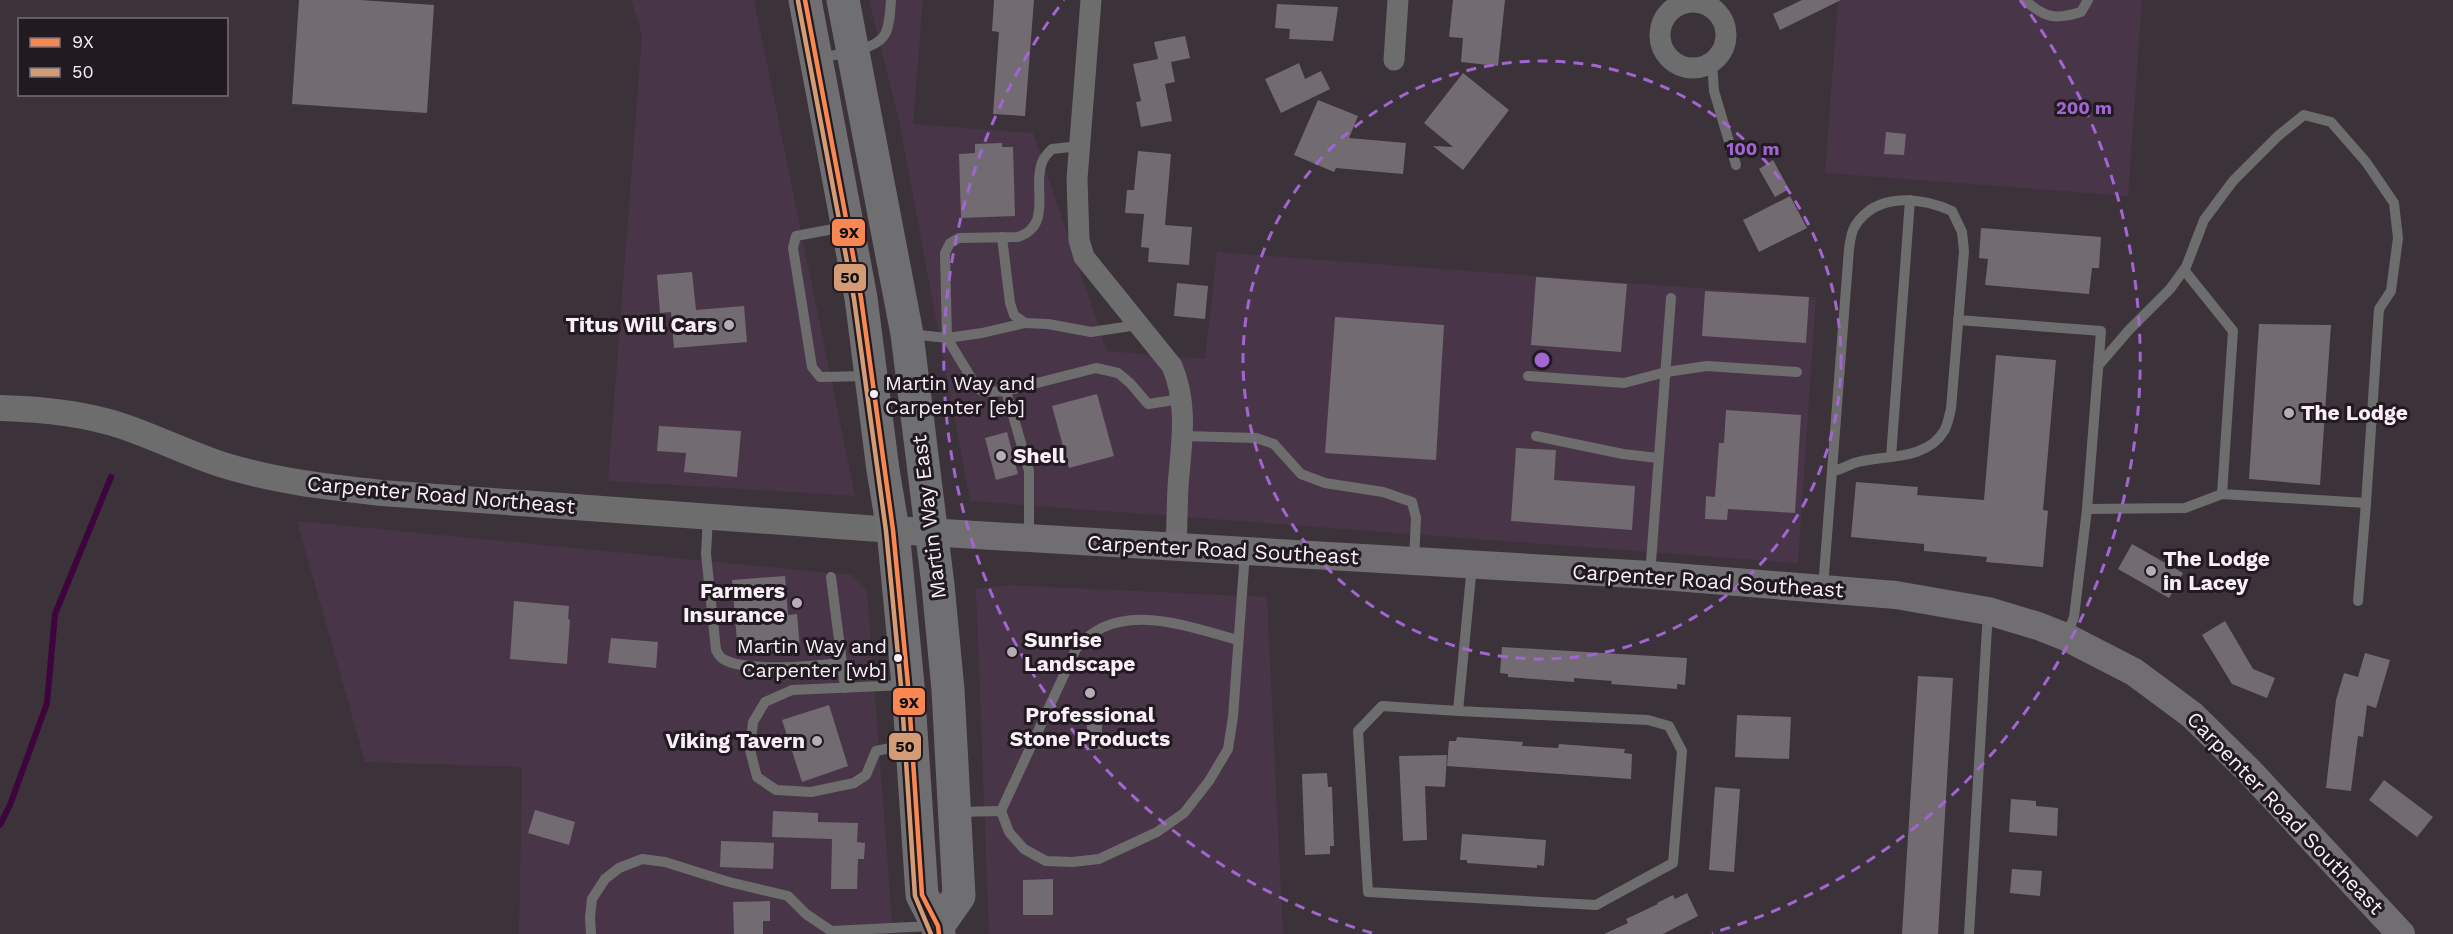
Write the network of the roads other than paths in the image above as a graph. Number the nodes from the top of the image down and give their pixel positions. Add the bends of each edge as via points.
1 (805, 0) edge
2 (843, 0) edge
3 (891, 0) edge
4 (1091, 0) edge
5 (1398, 0) edge
6 (2025, 0) edge
7 (2088, 0) edge
8 (1699, 2) edge
9 (854, 51) junction
10 (817, 58) junction
11 (1394, 60) dead end
12 (1713, 62) junction
13 (1079, 146) junction
14 (1736, 165) dead end
15 (1910, 200) junction
16 (848, 226) junction
17 (1002, 237) junction
18 (2184, 270) junction
19 (1671, 297) dead end
20 (1958, 320) junction
21 (1025, 322) junction
22 (1138, 326) junction
23 (907, 334) junction
24 (947, 338) junction
25 (2098, 366) junction
26 (1666, 372) junction
27 (1797, 372) dead end
28 (872, 375) junction
29 (1528, 376) dead end
30 (1006, 391) junction
31 (1181, 399) junction
32 (0, 408) edge
33 (1184, 436) junction
34 (1536, 436) dead end
35 (1891, 457) junction
36 (1658, 458) junction
37 (1832, 471) junction
38 (2222, 494) junction
39 (2366, 503) junction
40 (2087, 509) junction
41 (708, 515) junction
42 (894, 530) junction
43 (932, 533) junction
44 (1029, 539) junction
45 (1176, 548) junction
46 (1245, 552) junction
47 (1414, 562) junction
48 (1472, 565) junction
49 (1650, 575) junction
50 (831, 577) dead end
51 (1823, 589) junction
52 (2358, 601) dead end
53 (1988, 611) junction
54 (2066, 637) junction
55 (1238, 640) junction
56 (842, 663) junction
57 (908, 685) junction
58 (845, 688) junction
59 (1458, 711) junction
60 (912, 743) junction
61 (1000, 811) junction
62 (955, 812) junction
63 (939, 930) edge
64 (830, 933) edge
65 (591, 934) edge
66 (1969, 934) edge
67 (2401, 934) edge

1 - 10 main road, Martin Way East
2 - 9 main road, Martin Way East
3 - 9 lane via 884,37
4 - 13 street
5 - 11 street
6 - 7 lane via 2038,13 2062,18 2081,12
8 - 12 street via 1718,13 1726,33 1720,54
8 - 12 street via 1678,6 1670,12 1663,21 1660,42 1681,66 1692,69
9 - 10 lane
9 - 23 main road, Martin Way East
10 - 16 main road, Martin Way East
12 - 14 lane via 1714,91
13 - 17 lane via 1052,148 1043,159 1034,228 1018,237
13 - 22 street via 1079,230 1084,257
15 - 20 lane via 1933,202 1952,210 1962,232
15 - 35 lane
15 - 37 lane via 1885,203 1867,213 1854,227 1848,249
16 - 28 main road, Martin Way East
16 - 28 lane via 796,236 794,249 812,367 820,377
17 - 21 lane via 1010,303 1014,315
17 - 24 lane via 958,238 950,243 945,253
18 - 25 lane
18 - 38 lane via 2233,331
18 - 39 lane via 2204,219 2233,181 2304,115 2331,122 2366,162 2394,203 2398,238 2391,291 2379,309
19 - 26 lane
20 - 25 lane via 2101,331
20 - 35 lane via 1951,408 1944,431 1927,448
21 - 22 lane via 1091,332
21 - 24 lane
22 - 31 street via 1172,366
23 - 24 lane
23 - 43 main road, Martin Way East
24 - 30 lane via 976,386 984,392
25 - 40 lane
26 - 27 lane via 1707,366
26 - 29 lane via 1624,383
26 - 36 lane
28 - 42 main road, Martin Way East
30 - 31 lane via 1096,368 1118,373 1148,404
30 - 44 lane via 1029,471
31 - 33 street
32 - 41 street, Carpenter Road Northeast via 66,412 92,418 219,463 298,484
33 - 45 street
33 - 47 lane via 1256,438 1274,444 1301,474 1412,502 1416,518
34 - 36 lane
35 - 37 lane
36 - 49 lane
37 - 51 lane
38 - 39 lane
38 - 40 lane via 2185,508
39 - 52 lane
40 - 54 lane via 2074,617
41 - 42 street, Carpenter Road Northeast
41 - 56 lane via 706,554 716,650 720,657 738,664 785,668
42 - 43 main road, Carpenter Road Southeast
42 - 57 main road, Martin Way East
43 - 44 main road, Carpenter Road Southeast
43 - 62 main road, Martin Way East via 948,690
44 - 45 main road, Carpenter Road Southeast
45 - 46 main road, Carpenter Road Southeast
46 - 47 main road, Carpenter Road Southeast
46 - 55 lane
47 - 48 main road, Carpenter Road Southeast
48 - 49 main road, Carpenter Road Southeast
48 - 59 lane
49 - 51 main road, Carpenter Road Southeast
50 - 56 lane
51 - 53 main road, Carpenter Road Southeast via 1906,596
53 - 54 main road, Carpenter Road Southeast
53 - 66 lane
54 - 67 main road, Carpenter Road Southeast via 2134,672 2192,715
55 - 61 lane via 1140,618 1110,623 1093,632 1076,649
55 - 61 lane via 1228,749 1209,781 1176,821 1098,860 1060,862 1046,861 1024,849 1009,832
56 - 58 lane
57 - 58 lane
57 - 60 main road, Martin Way East
58 - 60 lane via 792,690 765,702 753,722 750,750 758,777 776,790 812,792 833,788 854,783 866,775 876,751
59 - 59 lane via 1382,706 1358,731 1368,892 1596,905 1672,863 1682,751 1669,726 1648,720
60 - 63 main road, Martin Way East via 922,896
61 - 62 lane
62 - 63 main road, Martin Way East via 959,896
63 - 64 lane
64 - 65 lane via 788,896 642,859 619,868 605,879 592,899

